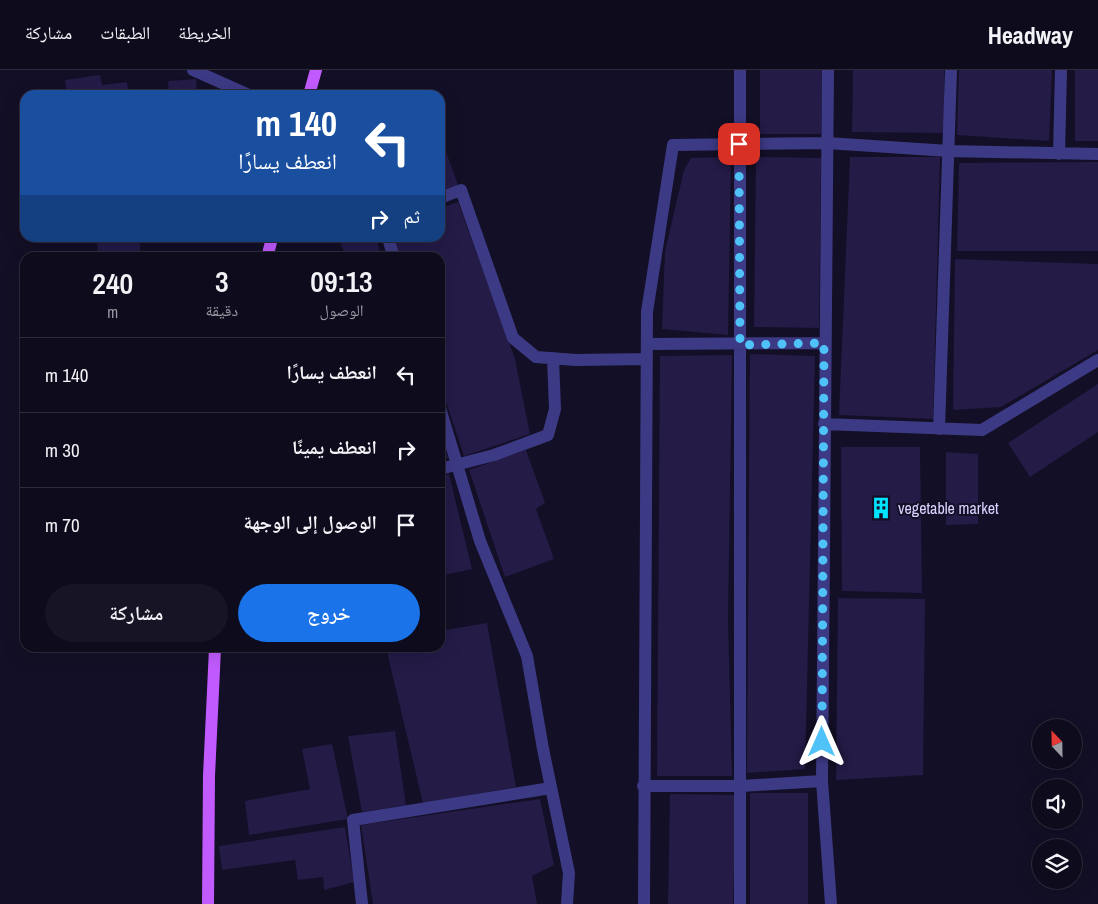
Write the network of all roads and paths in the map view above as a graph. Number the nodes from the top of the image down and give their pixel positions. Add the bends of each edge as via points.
1 (193, 70) edge
2 (316, 70) edge
3 (740, 70) edge
4 (828, 70) edge
5 (951, 70) edge
6 (1061, 70) edge
7 (238, 90) edge
8 (310, 90) edge
9 (739, 144) junction
10 (827, 144) junction
11 (949, 151) junction
12 (1059, 154) junction
13 (1098, 154) edge
14 (445, 196) edge
15 (824, 343) junction
16 (647, 344) junction
17 (740, 345) junction
18 (553, 358) junction
19 (647, 359) junction
20 (1098, 360) edge
21 (445, 424) edge
22 (824, 424) junction
23 (939, 428) junction
24 (457, 463) junction
25 (445, 467) edge
26 (215, 652) edge
27 (822, 781) junction
28 (643, 786) junction
29 (740, 786) junction
30 (551, 788) junction
31 (208, 904) edge
32 (362, 904) edge
33 (567, 904) edge
34 (644, 904) edge
35 (740, 904) edge
36 (831, 904) edge

1 - 7 street
2 - 8 main road
3 - 9 street
4 - 10 street
5 - 11 street
6 - 12 street
9 - 10 street
9 - 16 street via 673,145 647,312
9 - 17 street
10 - 11 street
10 - 15 street
11 - 12 street
11 - 23 street
12 - 13 street
14 - 18 street via 462,190 513,338 536,357
15 - 17 street
15 - 22 street
16 - 17 street
16 - 19 street
17 - 29 street
18 - 19 street
18 - 24 street via 555,409 548,435 494,455
19 - 28 street
20 - 23 street via 982,430
21 - 24 street
22 - 23 street
22 - 27 street
24 - 25 street
24 - 30 street via 480,540 527,656
26 - 31 main road
27 - 29 street
27 - 36 street
28 - 29 street
28 - 34 street
29 - 35 street
30 - 32 street via 353,820
30 - 33 street via 570,873

